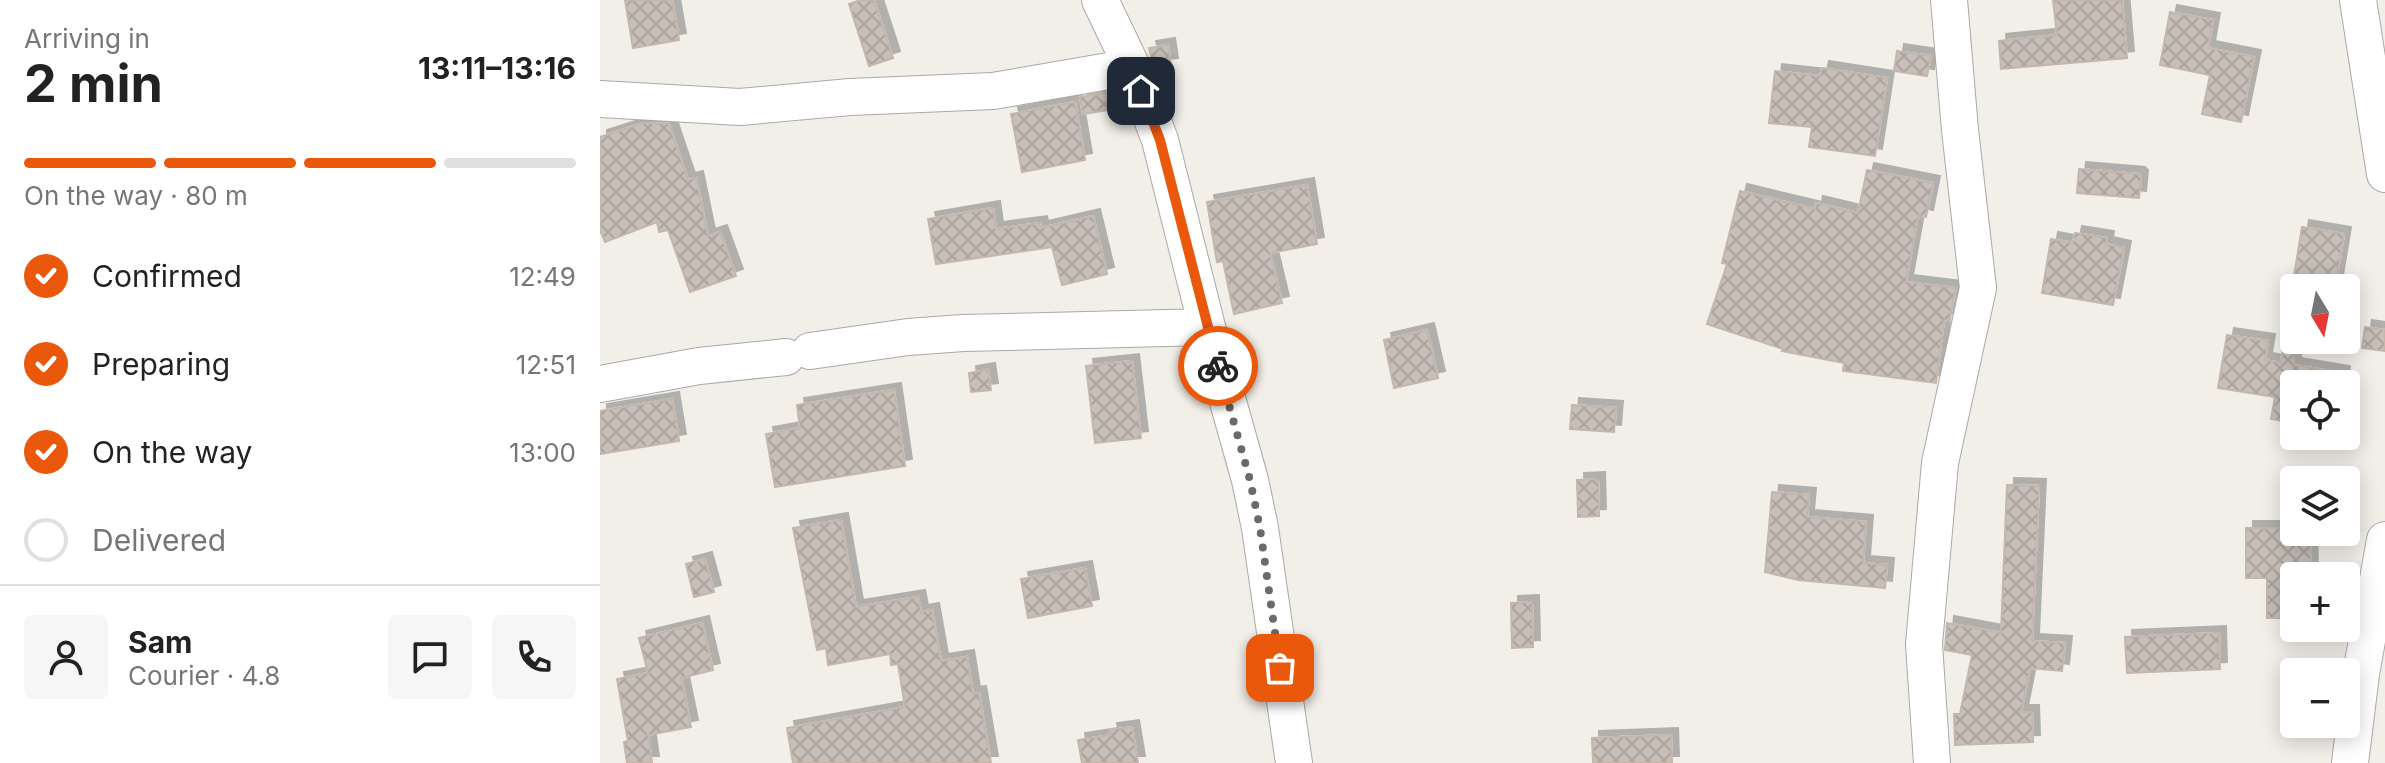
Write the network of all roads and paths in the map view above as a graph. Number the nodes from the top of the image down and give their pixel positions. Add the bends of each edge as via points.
1 (1100, 0) edge
2 (1949, 0) edge
3 (2358, 0) edge
4 (1132, 67) junction
5 (600, 99) edge
6 (2385, 174) edge
7 (1207, 327) junction
8 (600, 384) edge
9 (2385, 540) edge
10 (1294, 763) edge
11 (1932, 763) edge
12 (2350, 763) edge

1 - 4 street
2 - 11 street via 1978,288 1940,463 1924,644
3 - 6 street
4 - 5 street via 993,91 740,107
4 - 7 street via 1160,140
7 - 8 street via 908,337
7 - 10 street via 1260,528
9 - 12 street

